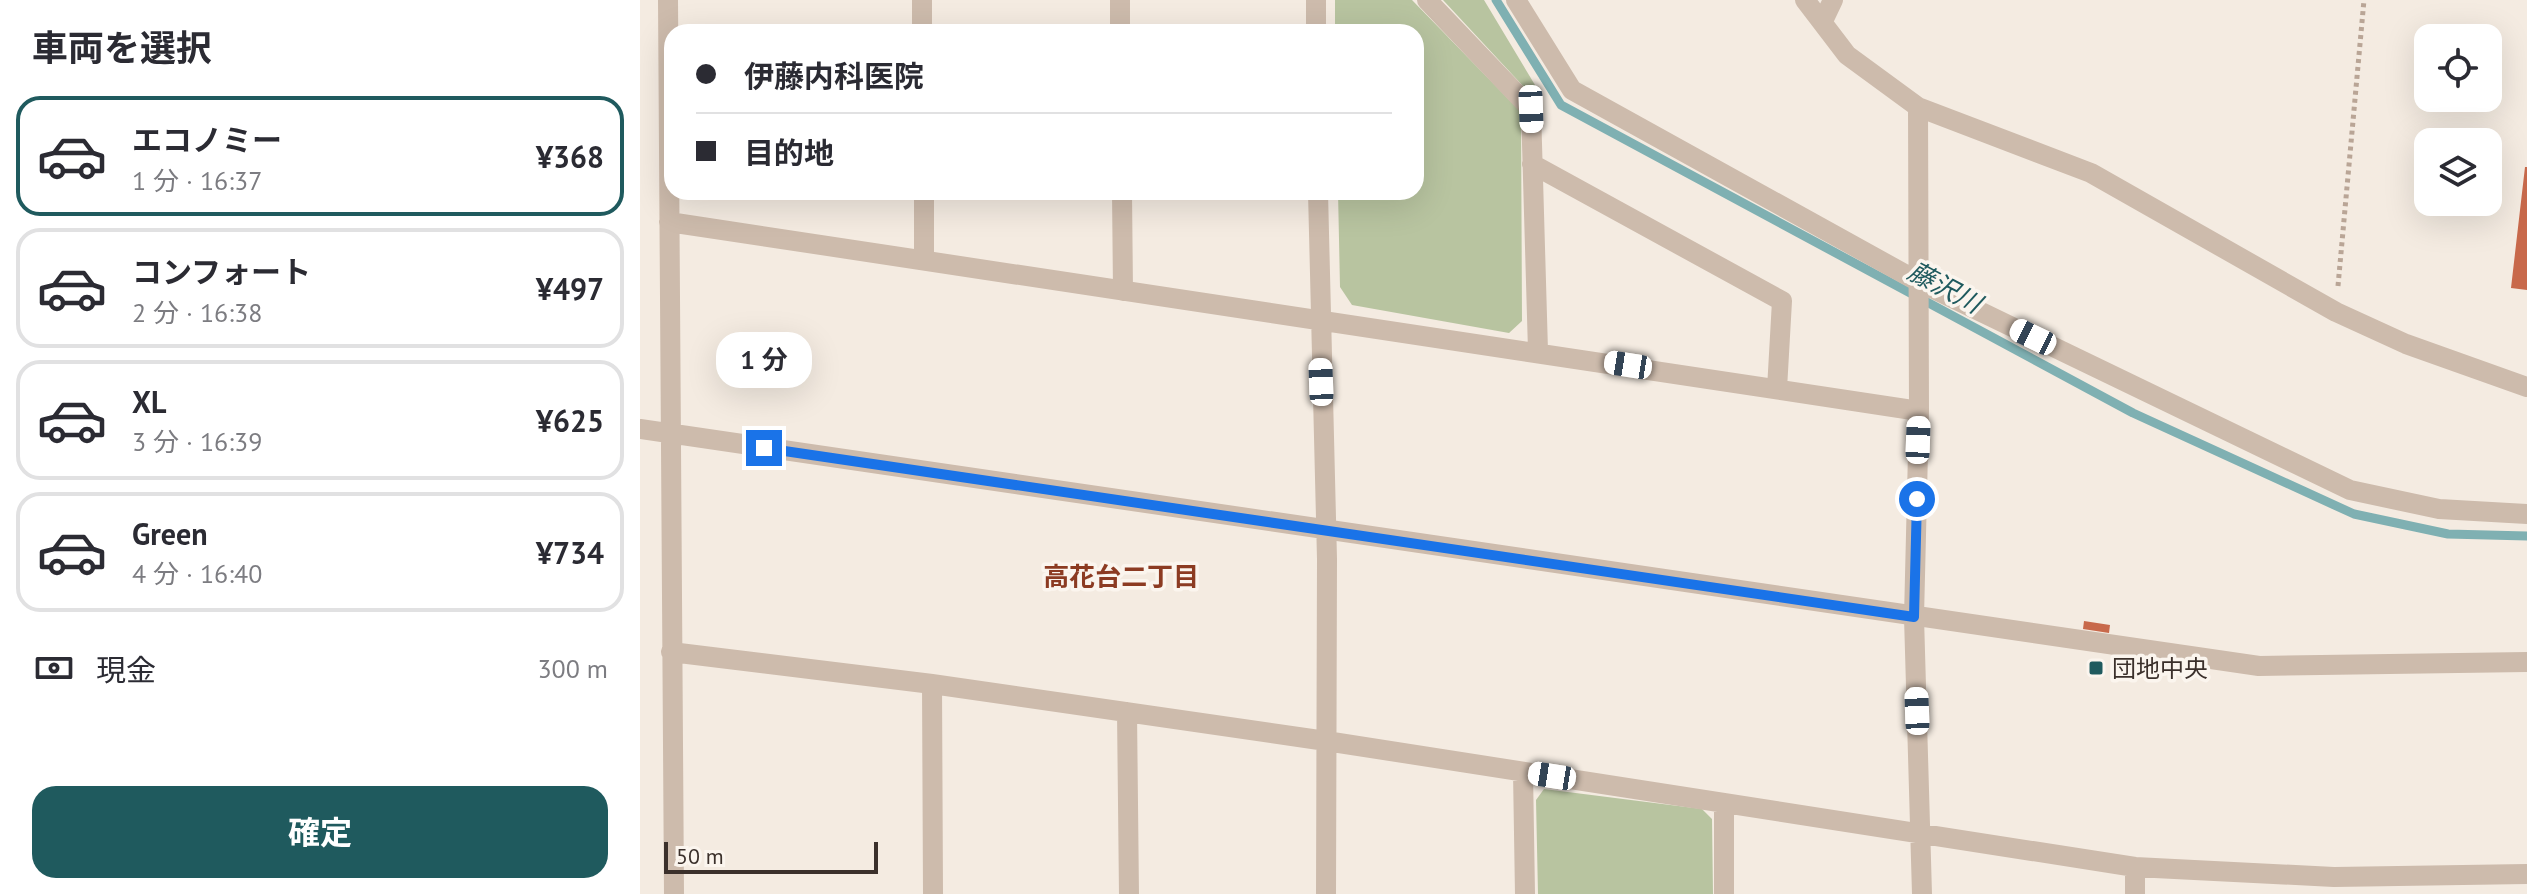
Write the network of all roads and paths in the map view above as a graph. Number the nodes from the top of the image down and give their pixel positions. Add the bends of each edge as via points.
1 (668, 0) edge
2 (922, 0) edge
3 (1120, 0) edge
4 (1316, 0) edge
5 (1427, 0) edge
6 (1516, 0) edge
7 (1805, 0) edge
8 (1833, 0) edge
9 (2364, 0) edge
10 (1823, 21) junction
11 (668, 24) edge
12 (922, 24) edge
13 (1120, 24) edge
14 (1316, 24) edge
15 (1918, 107) junction
16 (1532, 164) junction
17 (669, 200) edge
18 (924, 200) edge
19 (1122, 200) edge
20 (1318, 200) edge
21 (669, 222) junction
22 (924, 260) junction
23 (1919, 282) junction
24 (1123, 291) junction
25 (2336, 312) junction
26 (1319, 322) junction
27 (1538, 351) junction
28 (2527, 387) edge
29 (1777, 389) junction
30 (1919, 411) junction
31 (640, 429) edge
32 (670, 434) junction
33 (2527, 514) edge
34 (1326, 532) junction
35 (1914, 617) junction
36 (671, 652) junction
37 (2527, 662) edge
38 (932, 684) junction
39 (1127, 712) junction
40 (1326, 741) junction
41 (1523, 772) junction
42 (1724, 803) junction
43 (1921, 835) junction
44 (2135, 867) junction
45 (2527, 874) edge
46 (2334, 885) edge
47 (674, 894) edge
48 (933, 894) edge
49 (1129, 894) edge
50 (1326, 894) edge
51 (1525, 894) edge
52 (1724, 894) edge
53 (1922, 894) edge
54 (2135, 894) edge

1 - 11 street
2 - 12 street
3 - 13 street
4 - 14 street
5 - 16 street via 1531,109
6 - 23 street via 1572,90
7 - 10 street
8 - 10 street
9 - 25 path
10 - 15 street via 1847,55
15 - 23 street
15 - 25 street via 2091,173
16 - 27 street
16 - 29 street via 1782,301
17 - 21 street
18 - 22 street
19 - 24 street
20 - 26 street
21 - 22 street
21 - 32 street
22 - 24 street
23 - 30 street
23 - 33 street via 2350,490 2439,509
24 - 26 street
25 - 28 street via 2406,344
26 - 27 street
26 - 34 street
27 - 29 street
29 - 30 street
30 - 35 street
31 - 32 street
32 - 34 street
32 - 36 street
34 - 35 street
34 - 40 street
35 - 37 street via 2259,666
35 - 43 street
36 - 38 street
36 - 47 street
38 - 39 street
38 - 48 street
39 - 40 street
39 - 49 street
40 - 41 street
40 - 50 street
41 - 42 street
41 - 51 street
42 - 43 street
42 - 52 street
43 - 44 street
43 - 53 street
44 - 46 street
44 - 54 street
45 - 46 street

